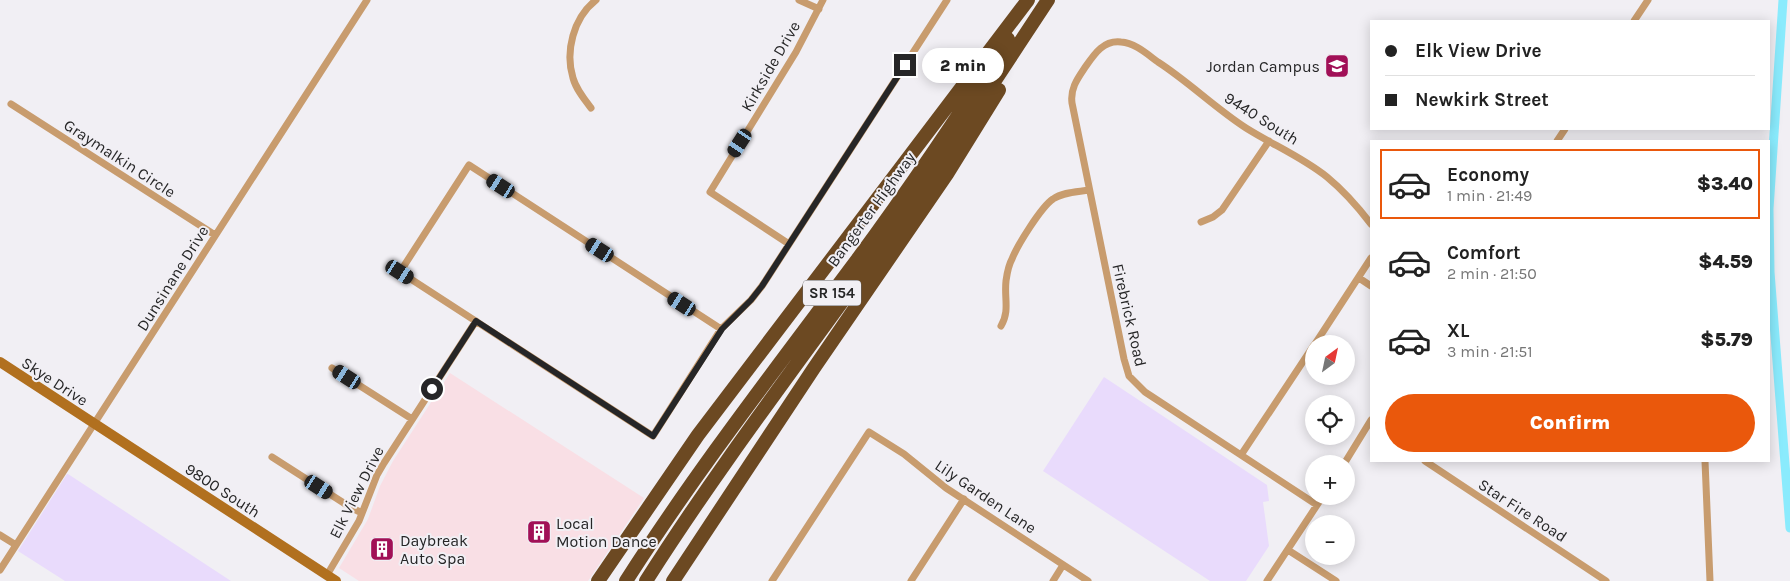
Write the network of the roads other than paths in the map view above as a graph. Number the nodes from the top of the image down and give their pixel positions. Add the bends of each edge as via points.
1 (366, 0) edge
2 (596, 0) edge
3 (799, 0) edge
4 (823, 0) edge
5 (947, 0) edge
6 (1028, 0) edge
7 (1032, 0) edge
8 (1050, 0) edge
9 (1648, 0) edge
10 (819, 9) junction
11 (1635, 20) edge
12 (1102, 46) joint
13 (11, 104) dead end
14 (591, 108) dead end
15 (1269, 140) junction
16 (1089, 190) junction
17 (1201, 222) dead end
18 (1370, 223) edge
19 (215, 235) junction
20 (789, 244) junction
21 (1370, 260) edge
22 (1358, 278) junction
23 (1370, 285) edge
24 (476, 321) junction
25 (1001, 326) dead end
26 (722, 329) junction
27 (1321, 335) edge
28 (1305, 359) edge
29 (0, 362) edge
30 (332, 368) dead end
31 (412, 419) junction
32 (94, 424) junction
33 (1370, 424) edge
34 (1241, 455) junction
35 (1350, 455) edge
36 (272, 457) dead end
37 (1427, 462) edge
38 (1705, 462) edge
39 (1305, 497) edge
40 (964, 499) junction
41 (1317, 505) edge
42 (362, 513) junction
43 (0, 535) edge
44 (16, 546) junction
45 (1288, 550) junction
46 (1063, 565) junction
47 (0, 570) edge
48 (327, 575) junction
49 (336, 581) edge
50 (598, 581) edge
51 (626, 581) edge
52 (646, 581) edge
53 (674, 581) edge
54 (772, 581) edge
55 (911, 581) edge
56 (1053, 581) edge
57 (1088, 581) edge
58 (1267, 581) edge
59 (1336, 581) edge
60 (1606, 581) edge
61 (1710, 581) edge

1 - 19 street, Dunsinane Drive
2 - 14 street via 578,24 570,51 573,79
3 - 10 street
4 - 10 street, Kirkside Drive
5 - 20 street
6 - 50 highway via 698,435
7 - 51 highway, Bangerter Highway / SR 154 via 909,187 710,458
8 - 52 highway, Bangerter Highway / SR 154 via 908,210 700,499
8 - 53 highway via 947,174
9 - 11 street
10 - 20 street, Kirkside Drive via 710,192
12 - 15 street, 9440 South via 1118,42 1134,46 1234,120
12 - 16 street, Firebrick Road via 1075,83 1071,95
13 - 19 street, Graymalkin Circle
15 - 17 street via 1222,210
15 - 18 street, 9440 South via 1328,178
16 - 25 street via 1064,194 1050,201 1014,253 1005,288 1006,311
16 - 34 street, Firebrick Road via 1129,376 1145,392
19 - 32 street, Dunsinane Drive
20 - 26 street via 751,300
21 - 22 street
22 - 23 street
22 - 27 street
24 - 26 street via 653,436
24 - 26 street via 400,272 468,165
24 - 31 street, Elk View Drive
28 - 34 street
29 - 32 main road, Skye Drive
30 - 31 street
31 - 42 street, Elk View Drive via 377,475
32 - 44 street, Dunsinane Drive
32 - 48 main road, 9800 South
33 - 35 street
34 - 39 street, Firebrick Road
36 - 42 street
37 - 60 street, Star Fire Road
38 - 61 street
40 - 46 street, Lily Garden Lane
40 - 54 street, Lily Garden Lane via 869,432
40 - 55 street
41 - 45 street
42 - 48 street, Elk View Drive
43 - 44 street
44 - 47 street, Dunsinane Drive
45 - 58 street
45 - 59 street
46 - 56 street
46 - 57 street, Lily Garden Lane
48 - 49 main road, 9800 South

